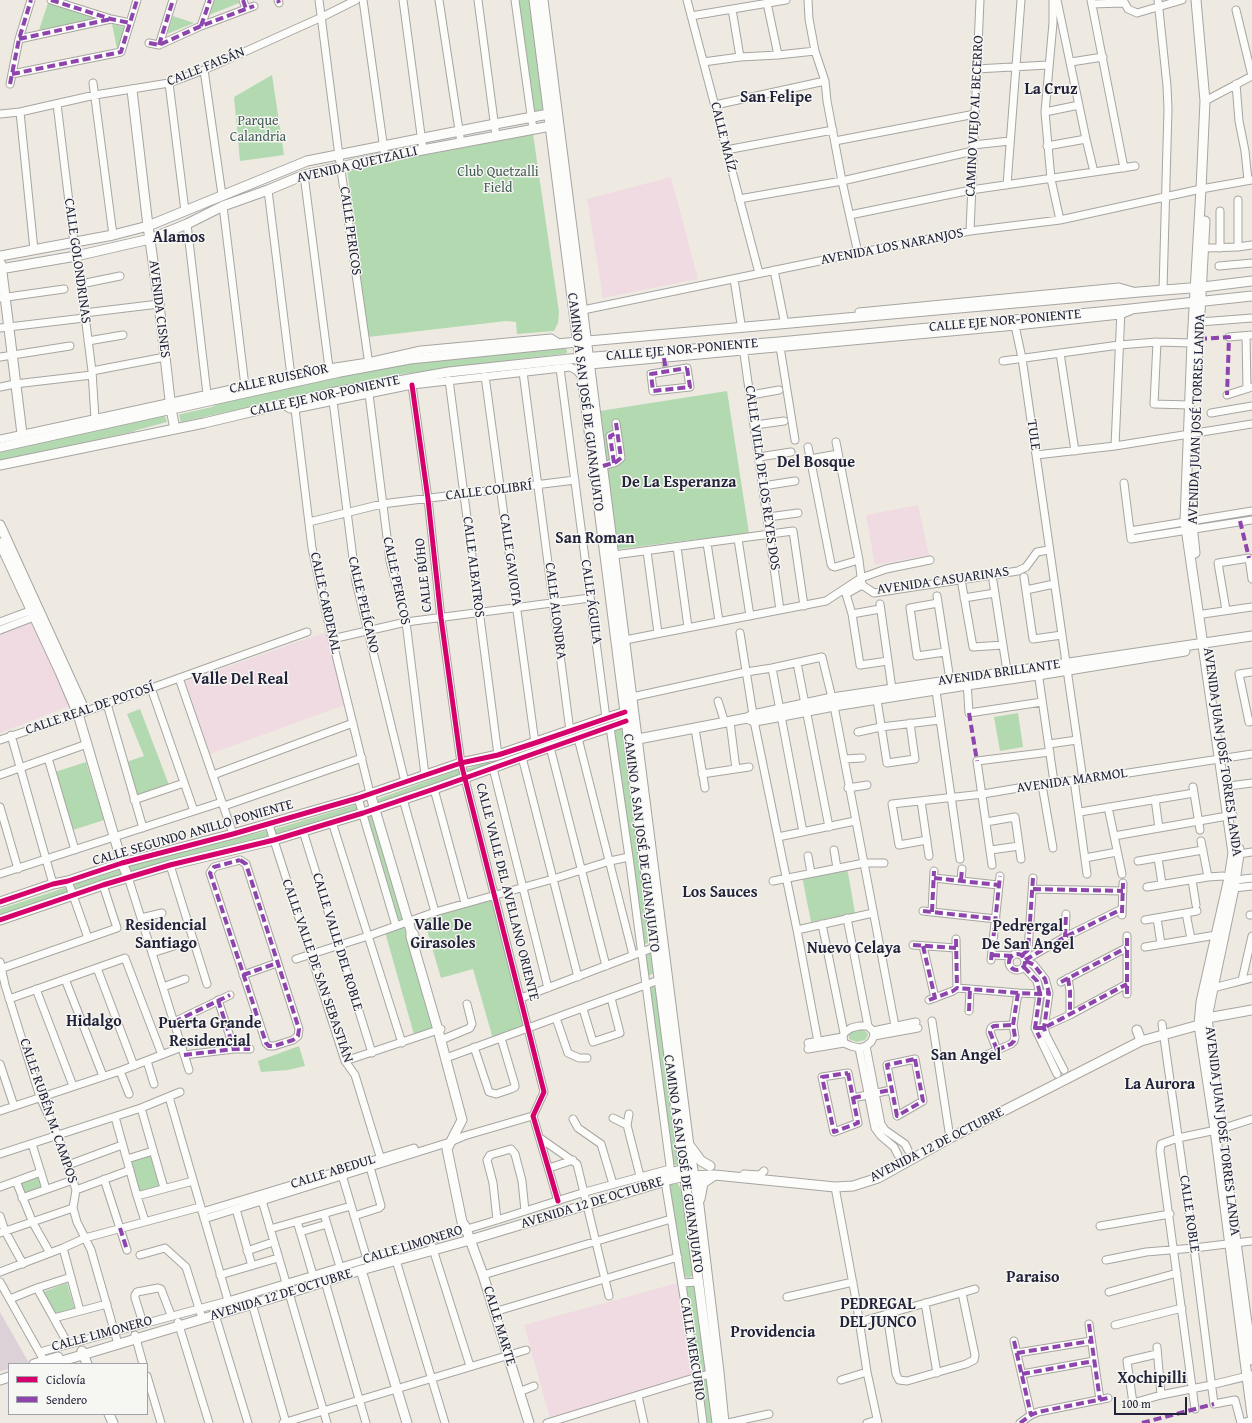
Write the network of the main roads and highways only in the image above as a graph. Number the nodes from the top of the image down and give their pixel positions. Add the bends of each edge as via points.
1 (534, 0) edge
2 (543, 0) edge
3 (1196, 0) edge
4 (1201, 0) edge
5 (132, 90) road end
6 (1207, 99) junction
7 (553, 113) junction
8 (554, 125) junction
9 (1204, 188) junction
10 (148, 226) junction
11 (150, 238) junction
12 (0, 257) edge
13 (1, 269) edge
14 (1252, 281) edge
15 (1199, 288) junction
16 (1137, 292) junction
17 (1252, 296) edge
18 (3, 298) edge
19 (1198, 302) junction
20 (1138, 308) junction
21 (4, 327) edge
22 (583, 339) junction
23 (586, 361) junction
24 (171, 406) junction
25 (175, 429) junction
26 (1191, 433) junction
27 (22, 434) road end
28 (0, 447) edge
29 (0, 465) edge
30 (0, 525) edge
31 (1188, 526) junction
32 (0, 543) edge
33 (36, 613) junction
34 (1252, 636) edge
35 (1252, 641) edge
36 (1205, 645) junction
37 (1038, 671) junction
38 (966, 681) junction
39 (833, 702) junction
40 (630, 716) junction
41 (638, 739) junction
42 (628, 741) junction
43 (1223, 760) junction
44 (370, 794) junction
45 (376, 809) junction
46 (1231, 815) junction
47 (122, 863) junction
48 (128, 878) junction
49 (1231, 883) junction
50 (0, 902) edge
51 (0, 920) edge
52 (1252, 1010) edge
53 (1207, 1018) junction
54 (1199, 1025) junction
55 (1137, 1030) dead end
56 (1141, 1041) junction
57 (1218, 1130) junction
58 (689, 1146) junction
59 (710, 1166) dead end
60 (688, 1174) junction
61 (715, 1175) junction
62 (698, 1206) junction
63 (467, 1233) junction
64 (1233, 1243) junction
65 (360, 1266) junction
66 (215, 1313) junction
67 (179, 1324) junction
68 (82, 1353) junction
69 (1252, 1360) edge
70 (48, 1363) edge
71 (87, 1363) edge
72 (715, 1374) junction
73 (1250, 1375) edge
74 (1252, 1415) edge
75 (719, 1422) edge
76 (407, 1423) edge
77 (529, 1423) edge

1 - 7 main road, CAMINO A SAN JOSÉ DE GUANAJUATO
2 - 7 main road, CAMINO A SAN JOSÉ DE GUANAJUATO
3 - 6 main road
4 - 6 main road
5 - 10 main road, AVENIDA CISNES
6 - 9 main road
7 - 8 main road, CAMINO A SAN JOSÉ DE GUANAJUATO
7 - 10 main road, AVENIDA QUETZALLI via 307,161
8 - 11 main road, AVENIDA QUETZALLI via 304,175 222,206 187,224
8 - 22 main road, CAMINO A SAN JOSÉ DE GUANAJUATO
8 - 22 main road, CAMINO A SAN JOSÉ DE GUANAJUATO via 583,310
9 - 15 main road
9 - 15 main road, AVENIDA JUAN JOSÉ TORRES LANDA via 1204,248
10 - 11 main road, AVENIDA CISNES
10 - 12 main road, AVENIDA QUETZALLI
11 - 13 main road, AVENIDA QUETZALLI via 76,256
11 - 24 main road, AVENIDA CISNES
12 - 13 main road
13 - 18 main road
14 - 15 main road, CALLE EJE NOR-PONIENTE
15 - 16 main road, CALLE EJE NOR-PONIENTE
15 - 19 main road, AVENIDA JUAN JOSÉ TORRES LANDA
16 - 20 main road
16 - 22 main road, CALLE EJE NOR-PONIENTE
17 - 19 main road, CALLE EJE NOR-PONIENTE
18 - 21 main road
19 - 20 main road, CALLE EJE NOR-PONIENTE
19 - 26 main road, AVENIDA JUAN JOSÉ TORRES LANDA via 1200,322
19 - 26 main road, AVENIDA JUAN JOSÉ TORRES LANDA via 1192,343
20 - 23 main road, CALLE EJE NOR-PONIENTE via 1015,323
21 - 27 main road via 12,354
22 - 23 main road, CAMINO A SAN JOSÉ DE GUANAJUATO
22 - 24 main road, CALLE EJE NOR-PONIENTE via 560,344 368,364
23 - 25 main road, CALLE EJE NOR-PONIENTE via 449,372 369,390 282,404
23 - 40 main road, CAMINO A SAN JOSÉ DE GUANAJUATO via 603,466 625,640 632,697
23 - 40 main road, CAMINO A SAN JOSÉ DE GUANAJUATO via 582,376
24 - 25 main road, AVENIDA CISNES
24 - 28 main road, CALLE EJE NOR-PONIENTE
25 - 29 main road, CALLE EJE NOR-PONIENTE
26 - 31 main road, AVENIDA JUAN JOSÉ TORRES LANDA
30 - 33 main road
31 - 36 main road, AVENIDA JUAN JOSÉ TORRES LANDA
31 - 36 main road, AVENIDA JUAN JOSÉ TORRES LANDA via 1203,614
32 - 33 main road
33 - 47 main road via 81,712 87,744
34 - 36 main road, AVENIDA BRILLANTE
35 - 36 main road, AVENIDA BRILLANTE
36 - 37 main road, AVENIDA BRILLANTE
36 - 43 main road, AVENIDA JUAN JOSÉ TORRES LANDA
37 - 38 main road, AVENIDA BRILLANTE
37 - 38 main road, AVENIDA BRILLANTE via 1007,671
38 - 39 main road, AVENIDA BRILLANTE via 950,680 892,689
38 - 39 main road, AVENIDA BRILLANTE via 936,691 877,700
39 - 41 main road, AVENIDA BRILLANTE
40 - 41 main road, CAMINO A SAN JOSÉ DE GUANAJUATO
40 - 42 main road, CAMINO A SAN JOSÉ DE GUANAJUATO
40 - 44 main road, CALLE SEGUNDO ANILLO PONIENTE via 606,718 498,755 461,763
40 - 45 main road, CALLE SEGUNDO ANILLO PONIENTE via 610,727
41 - 42 main road, AVENIDA BRILLANTE
41 - 58 main road, CAMINO A SAN JOSÉ DE GUANAJUATO
42 - 60 main road, CAMINO A SAN JOSÉ DE GUANAJUATO via 659,980
43 - 46 main road, AVENIDA JUAN JOSÉ TORRES LANDA
43 - 46 main road, AVENIDA JUAN JOSÉ TORRES LANDA via 1229,786
44 - 45 main road, CALLE MARTE
44 - 47 main road, CALLE SEGUNDO ANILLO PONIENTE
45 - 48 main road, CALLE SEGUNDO ANILLO PONIENTE via 223,858 170,865
45 - 63 main road, CALLE MARTE via 466,1120 451,1149
46 - 49 main road, AVENIDA JUAN JOSÉ TORRES LANDA
46 - 49 main road, AVENIDA JUAN JOSÉ TORRES LANDA via 1239,854
47 - 48 main road
47 - 50 main road, CALLE SEGUNDO ANILLO PONIENTE
48 - 51 main road, CALLE SEGUNDO ANILLO PONIENTE
49 - 53 main road, AVENIDA JUAN JOSÉ TORRES LANDA
49 - 54 main road, AVENIDA JUAN JOSÉ TORRES LANDA via 1216,935 1201,1002
52 - 53 main road
53 - 54 main road, AVENIDA 12 DE OCTUBRE
53 - 57 main road, AVENIDA JUAN JOSÉ TORRES LANDA
54 - 56 main road, AVENIDA 12 DE OCTUBRE
54 - 57 main road, AVENIDA JUAN JOSÉ TORRES LANDA
55 - 56 main road
56 - 61 main road, AVENIDA 12 DE OCTUBRE via 950,1138 878,1178 853,1186 835,1187
57 - 64 main road, AVENIDA JUAN JOSÉ TORRES LANDA
58 - 59 main road
58 - 60 main road, CAMINO A SAN JOSÉ DE GUANAJUATO
60 - 61 main road, AVENIDA 12 DE OCTUBRE
60 - 62 main road, CAMINO A SAN JOSÉ DE GUANAJUATO
60 - 63 main road, AVENIDA 12 DE OCTUBRE via 670,1175
60 - 72 main road, CAMINO A SAN JOSÉ DE GUANAJUATO via 699,1282
61 - 62 main road via 703,1183
62 - 72 main road, CAMINO A SAN JOSÉ DE GUANAJUATO
63 - 65 main road, AVENIDA 12 DE OCTUBRE via 432,1248
63 - 77 main road, CALLE MARTE via 483,1275
64 - 69 main road, AVENIDA JUAN JOSÉ TORRES LANDA
64 - 73 main road, AVENIDA JUAN JOSÉ TORRES LANDA
65 - 66 main road, AVENIDA 12 DE OCTUBRE via 324,1280 230,1306
65 - 76 main road
66 - 67 main road, AVENIDA 12 DE OCTUBRE
66 - 67 main road, AVENIDA 12 DE OCTUBRE via 200,1312
67 - 68 main road, AVENIDA 12 DE OCTUBRE via 135,1337 117,1338
68 - 70 main road, AVENIDA 12 DE OCTUBRE
68 - 71 main road
72 - 75 main road, CAMINO A SAN JOSÉ DE GUANAJUATO
73 - 74 main road, AVENIDA JUAN JOSÉ TORRES LANDA

